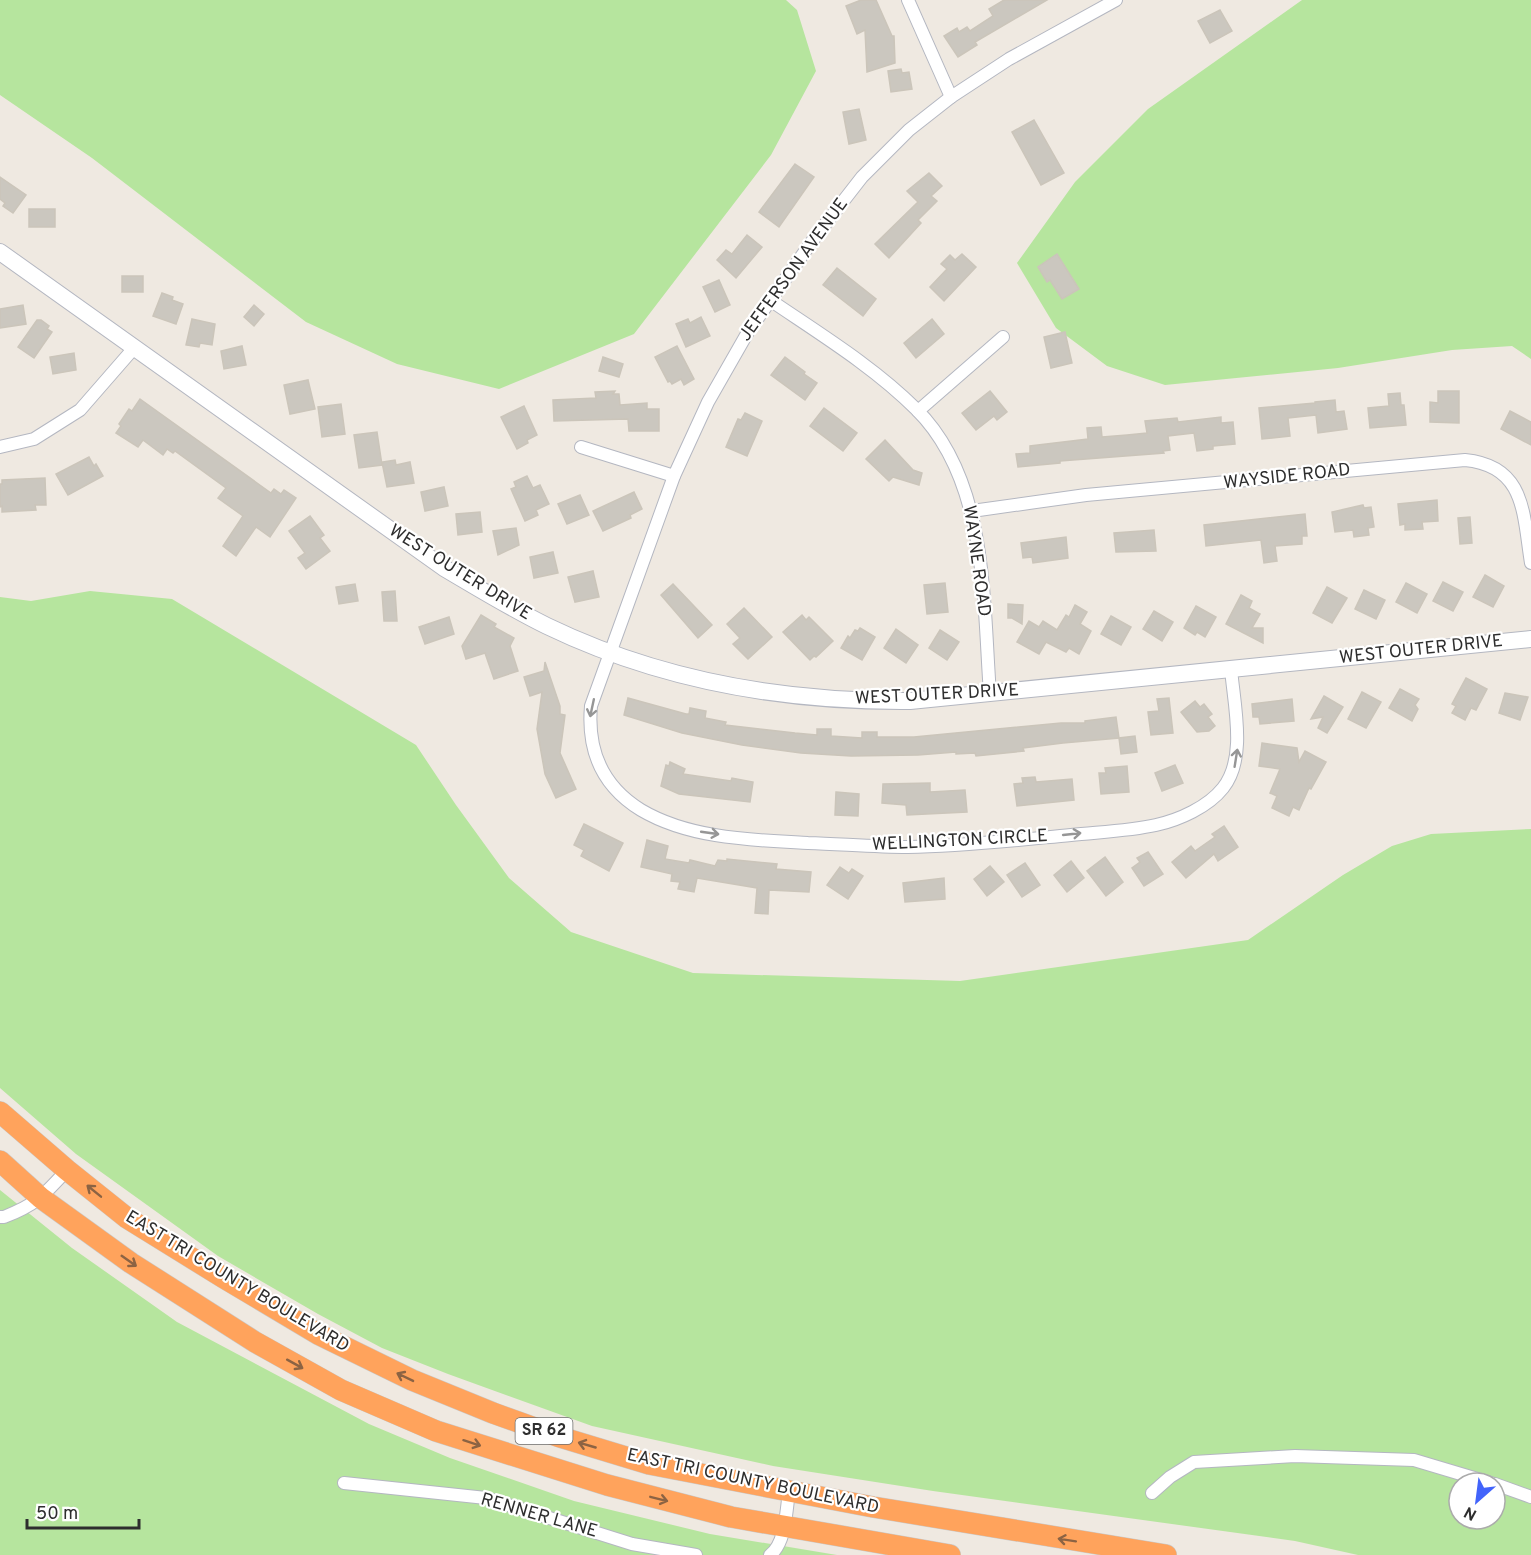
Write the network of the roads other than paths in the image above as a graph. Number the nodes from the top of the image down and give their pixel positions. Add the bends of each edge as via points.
1 (908, 0) edge
2 (1116, 0) edge
3 (951, 97) junction
4 (0, 252) edge
5 (770, 300) junction
6 (1003, 337) dead end
7 (134, 348) junction
8 (918, 411) junction
9 (0, 447) edge
10 (581, 447) dead end
11 (674, 476) junction
12 (972, 511) junction
13 (1531, 563) edge
14 (1531, 639) edge
15 (610, 652) junction
16 (1232, 669) junction
17 (990, 694) junction
18 (0, 1112) edge
19 (0, 1161) edge
20 (67, 1170) junction
21 (42, 1198) junction
22 (0, 1217) edge
23 (1450, 1471) edge
24 (344, 1483) dead end
25 (1507, 1489) edge
26 (789, 1492) junction
27 (1152, 1493) dead end
28 (1531, 1497) edge
29 (783, 1526) junction
30 (696, 1555) edge
31 (770, 1555) edge
32 (950, 1555) edge
33 (1166, 1555) edge

1 - 3 street
2 - 3 street, JEFFERSON AVENUE via 1009,59
3 - 5 street, JEFFERSON AVENUE via 909,130 862,177
4 - 7 street, WEST OUTER DRIVE
5 - 8 street, WAYNE ROAD via 861,364
5 - 11 street, JEFFERSON AVENUE via 721,377
6 - 8 street
7 - 9 street via 80,410 63,423 34,439
7 - 15 street, WEST OUTER DRIVE via 444,568 548,627
8 - 12 street, WAYNE ROAD via 942,443
10 - 11 street
11 - 15 street, JEFFERSON AVENUE
12 - 13 street, WAYSIDE ROAD via 1086,495 1465,460 1492,466 1512,482 1523,512
12 - 17 street, WAYNE ROAD
14 - 16 street, WEST OUTER DRIVE
15 -> 16 street, WELLINGTON CIRCLE via 591,706 593,753 610,784 640,809 676,827 703,832 767,841 909,847 1158,825 1191,812 1223,788 1235,767 1238,747
15 - 17 street, WEST OUTER DRIVE via 690,678 797,697 888,701
16 - 17 street, WEST OUTER DRIVE
18 - 20 highway, EAST TRI COUNTY BOULEVARD / SR 62
19 - 21 highway, EAST TRI COUNTY BOULEVARD / SR 62
20 - 21 street
26 -> 20 highway, EAST TRI COUNTY BOULEVARD / SR 62 via 649,1464 560,1437 412,1380 318,1334 214,1272 127,1218
21 - 22 street via 28,1208
21 -> 29 highway, EAST TRI COUNTY BOULEVARD / SR 62 via 141,1269 255,1342 341,1390 436,1431 607,1485 731,1517
23 - 27 street via 1414,1460 1295,1456 1194,1462
24 - 30 street, RENNER LANE via 486,1498 632,1544
25 - 28 street
26 - 29 street
33 -> 26 highway, EAST TRI COUNTY BOULEVARD / SR 62
29 - 31 street via 777,1550
29 - 32 highway, EAST TRI COUNTY BOULEVARD / SR 62

